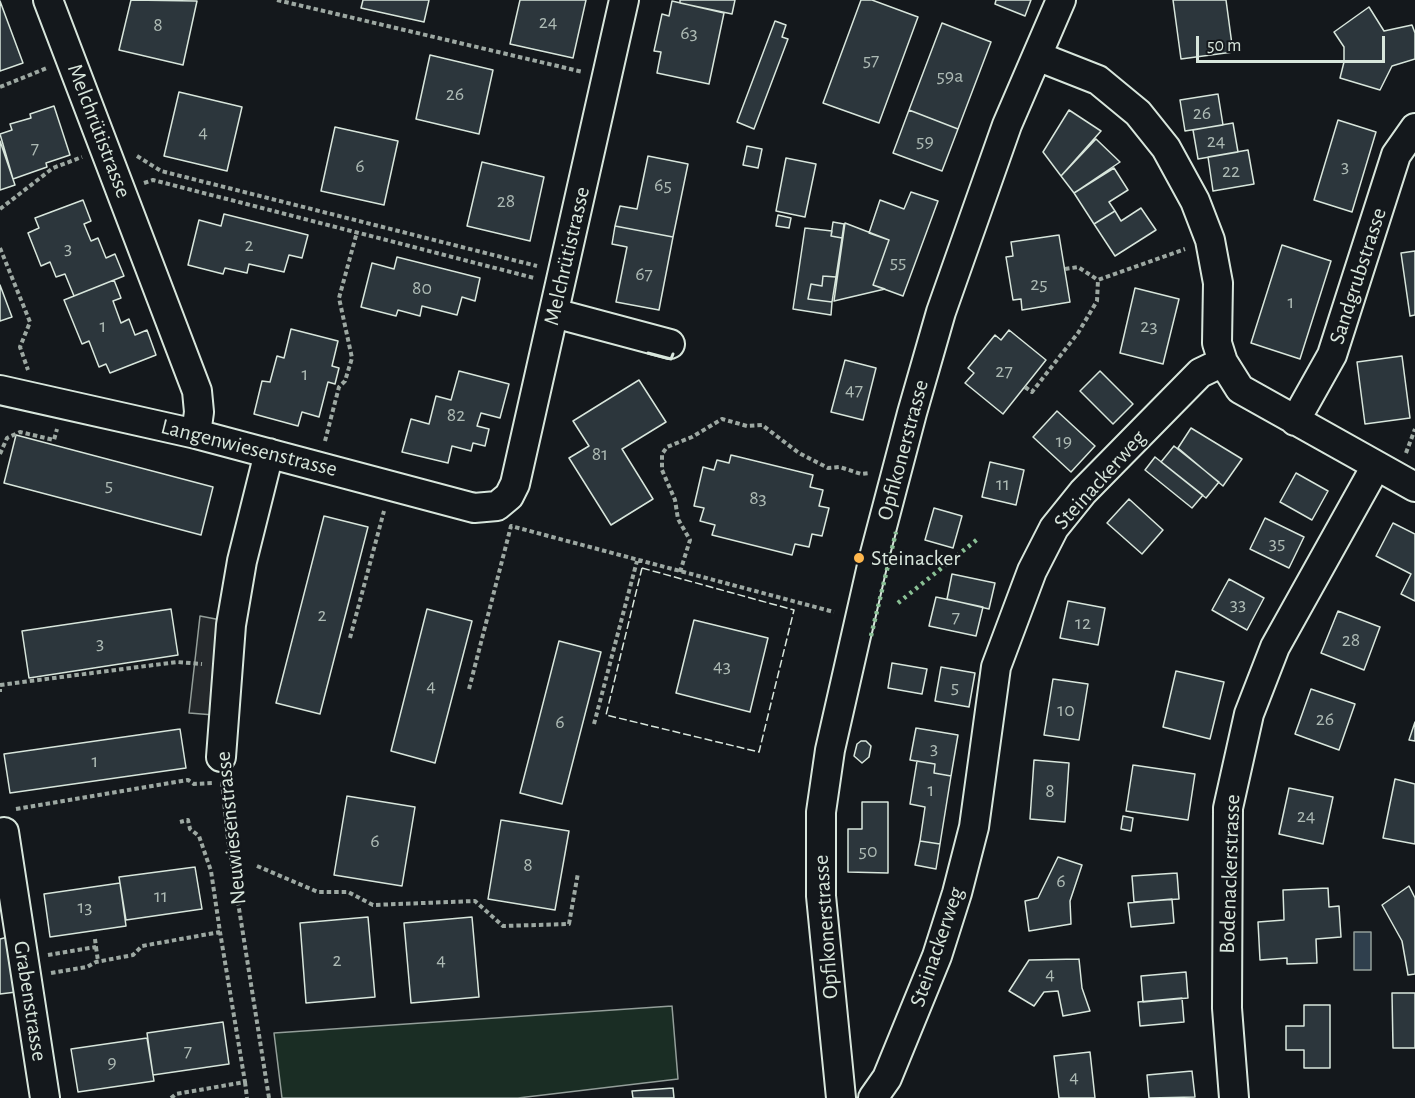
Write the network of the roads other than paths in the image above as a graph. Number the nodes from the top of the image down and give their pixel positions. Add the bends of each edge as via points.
1 (48, 0) edge
2 (624, 0) edge
3 (1061, 0) edge
4 (1037, 56) junction
5 (1415, 128) edge
6 (554, 313) junction
7 (670, 344) dead end
8 (1223, 362) junction
9 (0, 390) edge
10 (1295, 421) junction
11 (196, 434) junction
12 (269, 453) junction
13 (1376, 466) junction
14 (1415, 487) edge
15 (497, 506) joint
16 (222, 770) road end
17 (4, 821) road end
18 (45, 1098) edge
19 (841, 1098) edge
20 (873, 1098) edge
21 (1234, 1098) edge

1 - 11 street, Melchrütistrasse via 197,391
2 - 6 street, Melchrütistrasse
3 - 4 street, Opfikonerstrasse
4 - 8 street via 1098,80 1138,113 1166,148 1195,201 1210,240 1218,283 1217,343
4 - 19 street, Opfikonerstrasse via 1007,124 935,334 876,550 830,750 821,812 821,896
5 - 10 street, Sandgrubstrasse via 1396,155 1332,356
6 - 7 street
6 - 15 street, Melchrütistrasse via 515,484
8 - 10 street via 1240,389
8 - 20 street, Steinackerweg via 1200,373 1083,492 1054,528 1032,571 996,667 974,827 957,893 928,978 887,1078
9 - 11 street, Langenwiesenstrasse
10 - 13 street
11 - 12 street, Langenwiesenstrasse
12 - 15 street, Langenwiesenstrasse via 474,508
12 - 16 street, Neuwiesenstrasse via 242,561 231,625
13 - 14 street
13 - 21 street, Bodenackerstrasse via 1275,647 1247,724 1228,808 1227,1008
17 - 18 street, Grabenstrasse

